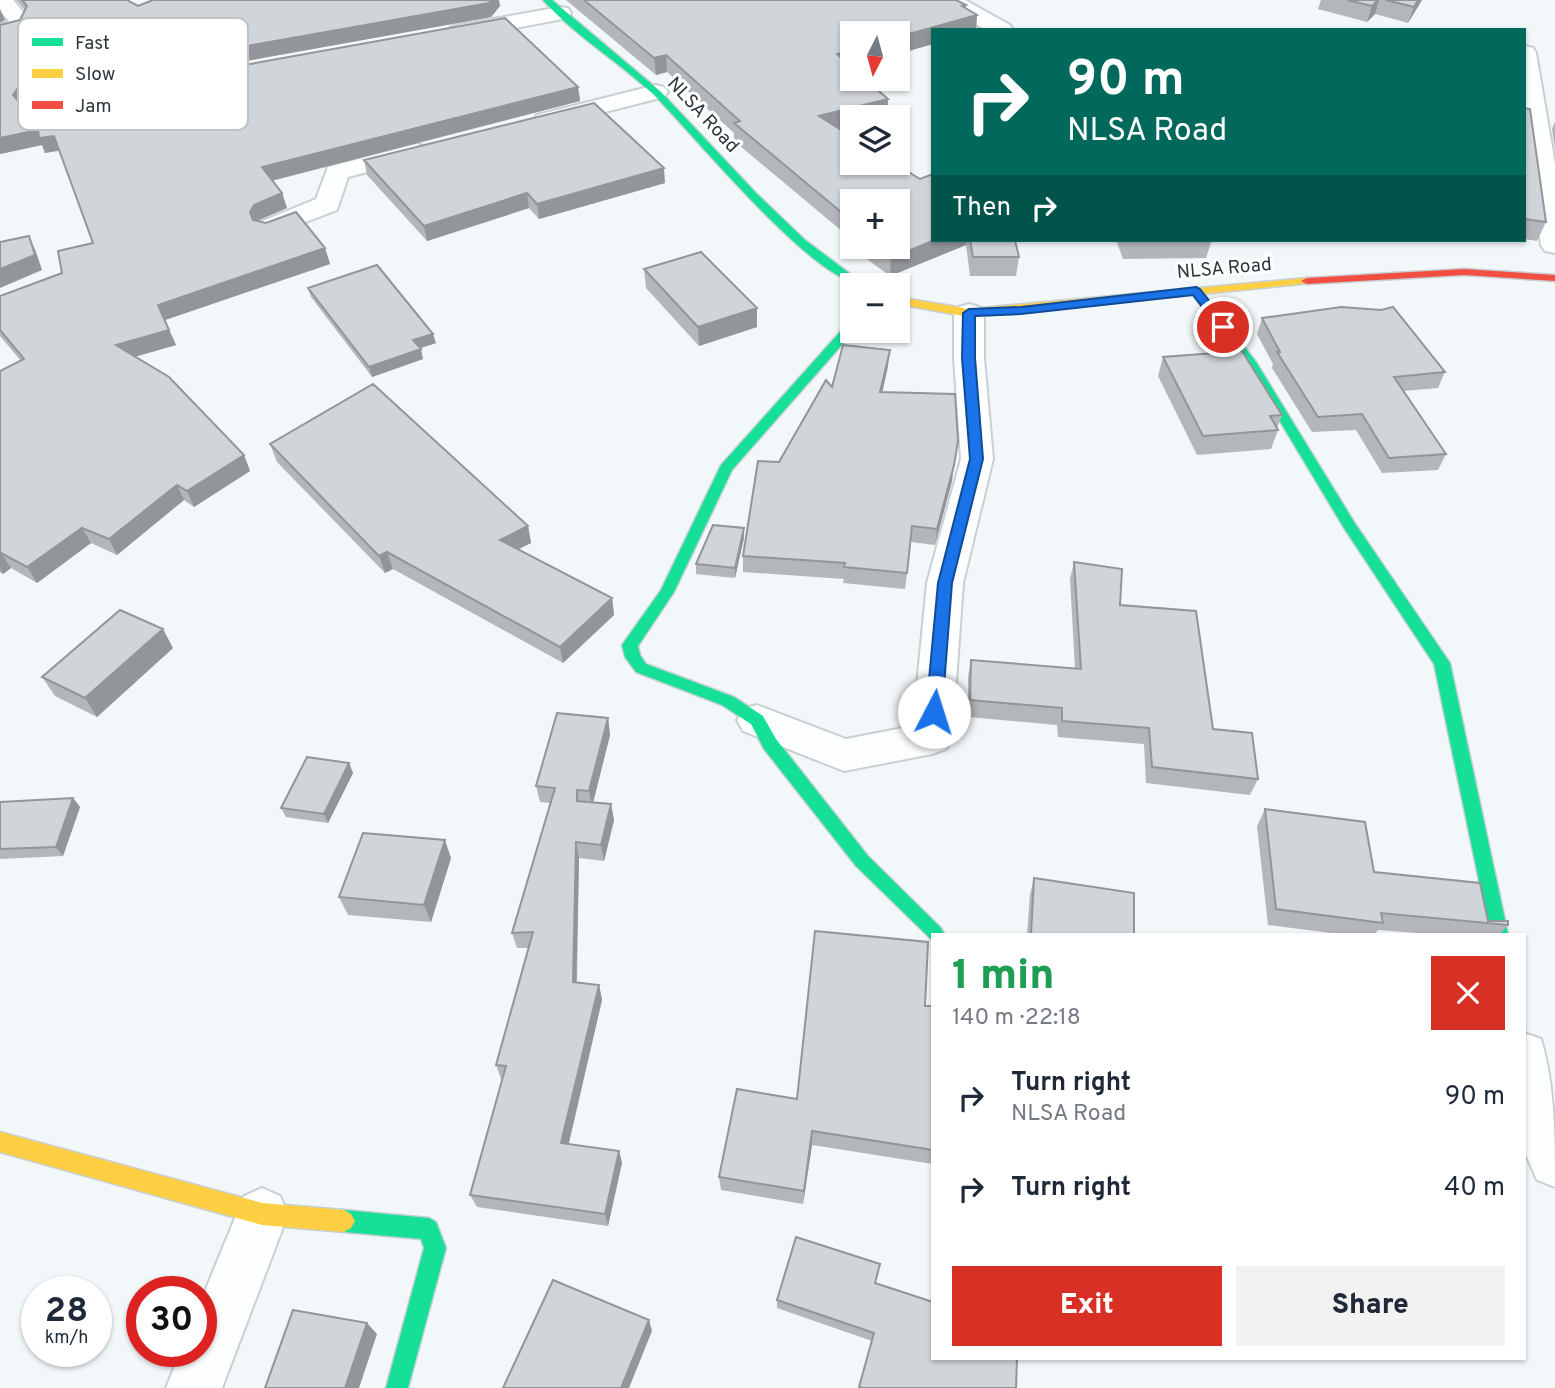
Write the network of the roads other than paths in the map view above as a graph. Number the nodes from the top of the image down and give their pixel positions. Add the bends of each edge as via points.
1 (2, 0) edge
2 (950, 0) edge
3 (554, 7) edge
4 (18, 19) edge
5 (18, 24) edge
6 (999, 28) edge
7 (0, 32) edge
8 (439, 35) edge
9 (1531, 54) edge
10 (656, 92) junction
11 (523, 126) edge
12 (443, 146) edge
13 (270, 228) edge
14 (1555, 245) edge
15 (840, 275) edge
16 (1555, 278) edge
17 (1196, 291) junction
18 (910, 303) edge
19 (969, 313) junction
20 (840, 340) edge
21 (758, 720) junction
22 (934, 933) edge
23 (1499, 933) edge
24 (1526, 1064) edge
25 (0, 1142) edge
26 (1555, 1162) edge
27 (262, 1214) junction
28 (194, 1388) edge
29 (397, 1388) edge

1 - 4 street
2 - 6 street
3 - 8 street
3 - 10 street, NLSA Road
5 - 7 street
9 - 14 street
10 - 11 street
10 - 15 street, NLSA Road via 781,229
12 - 13 street via 337,172 328,204
16 - 17 street, NLSA Road via 1423,273
17 - 19 street, NLSA Road
17 - 23 street via 1250,362 1349,525 1442,663
18 - 19 street, NLSA Road
19 - 21 street via 977,459 945,583 932,738 844,755
20 - 21 street via 726,468 667,592 630,645 641,668 728,701
21 - 22 street via 770,744 862,861
24 - 26 street via 1540,1129
25 - 27 street
27 - 28 street
27 - 29 street via 429,1229 435,1248

